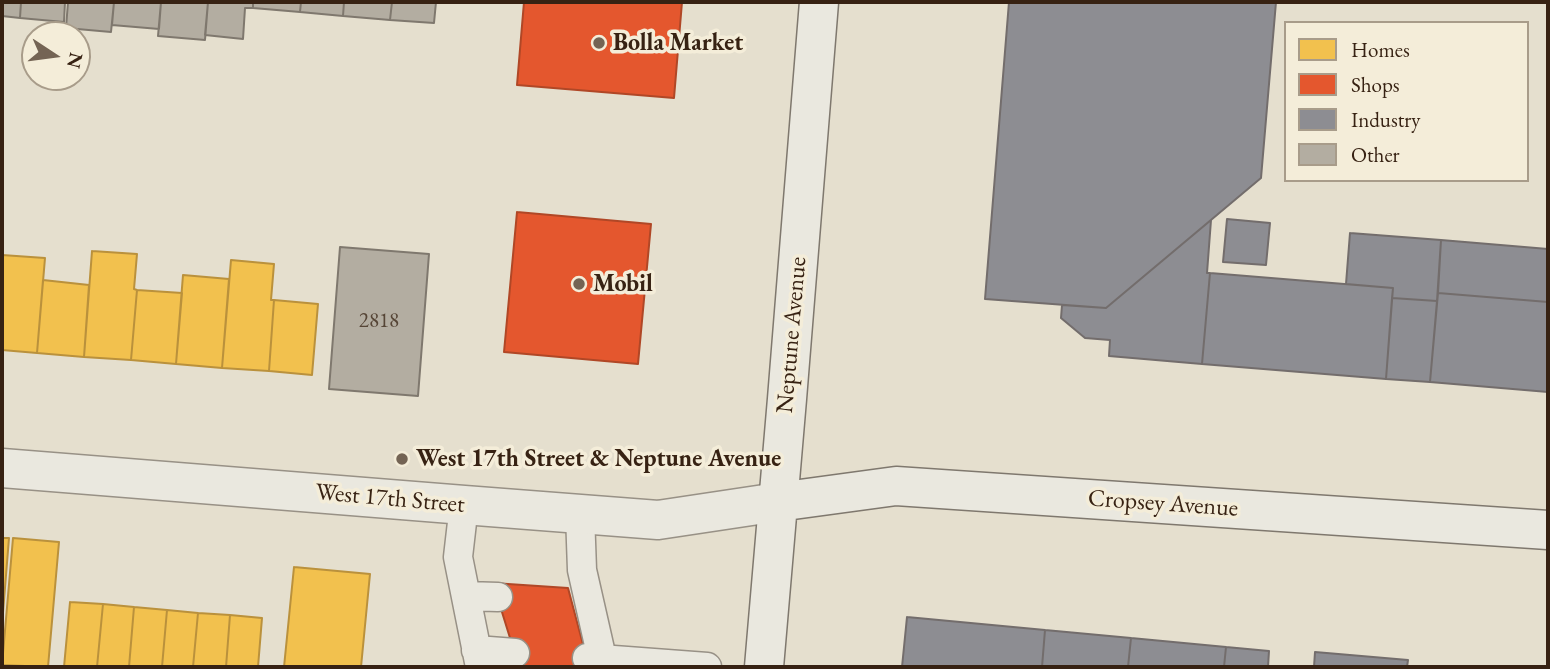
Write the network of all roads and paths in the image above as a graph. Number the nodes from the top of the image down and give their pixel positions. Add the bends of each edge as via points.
1 (819, 2) edge
2 (2, 468) edge
3 (778, 502) junction
4 (464, 505) junction
5 (580, 514) junction
6 (1548, 530) edge
7 (466, 596) junction
8 (498, 597) dead end
9 (515, 653) dead end
10 (478, 659) edge
11 (597, 662) edge
12 (707, 667) edge
13 (764, 667) edge

1 - 3 main road, Neptune Avenue
2 - 4 main road, West 17th Street
3 - 5 main road, West 17th Street via 658,520
3 - 6 main road, Cropsey Avenue via 896,486
3 - 13 main road, Neptune Avenue
4 - 5 main road, West 17th Street
4 - 7 lane via 458,556
5 - 11 lane via 580,599
7 - 8 lane
7 - 10 lane
9 - 10 lane
11 - 12 lane

